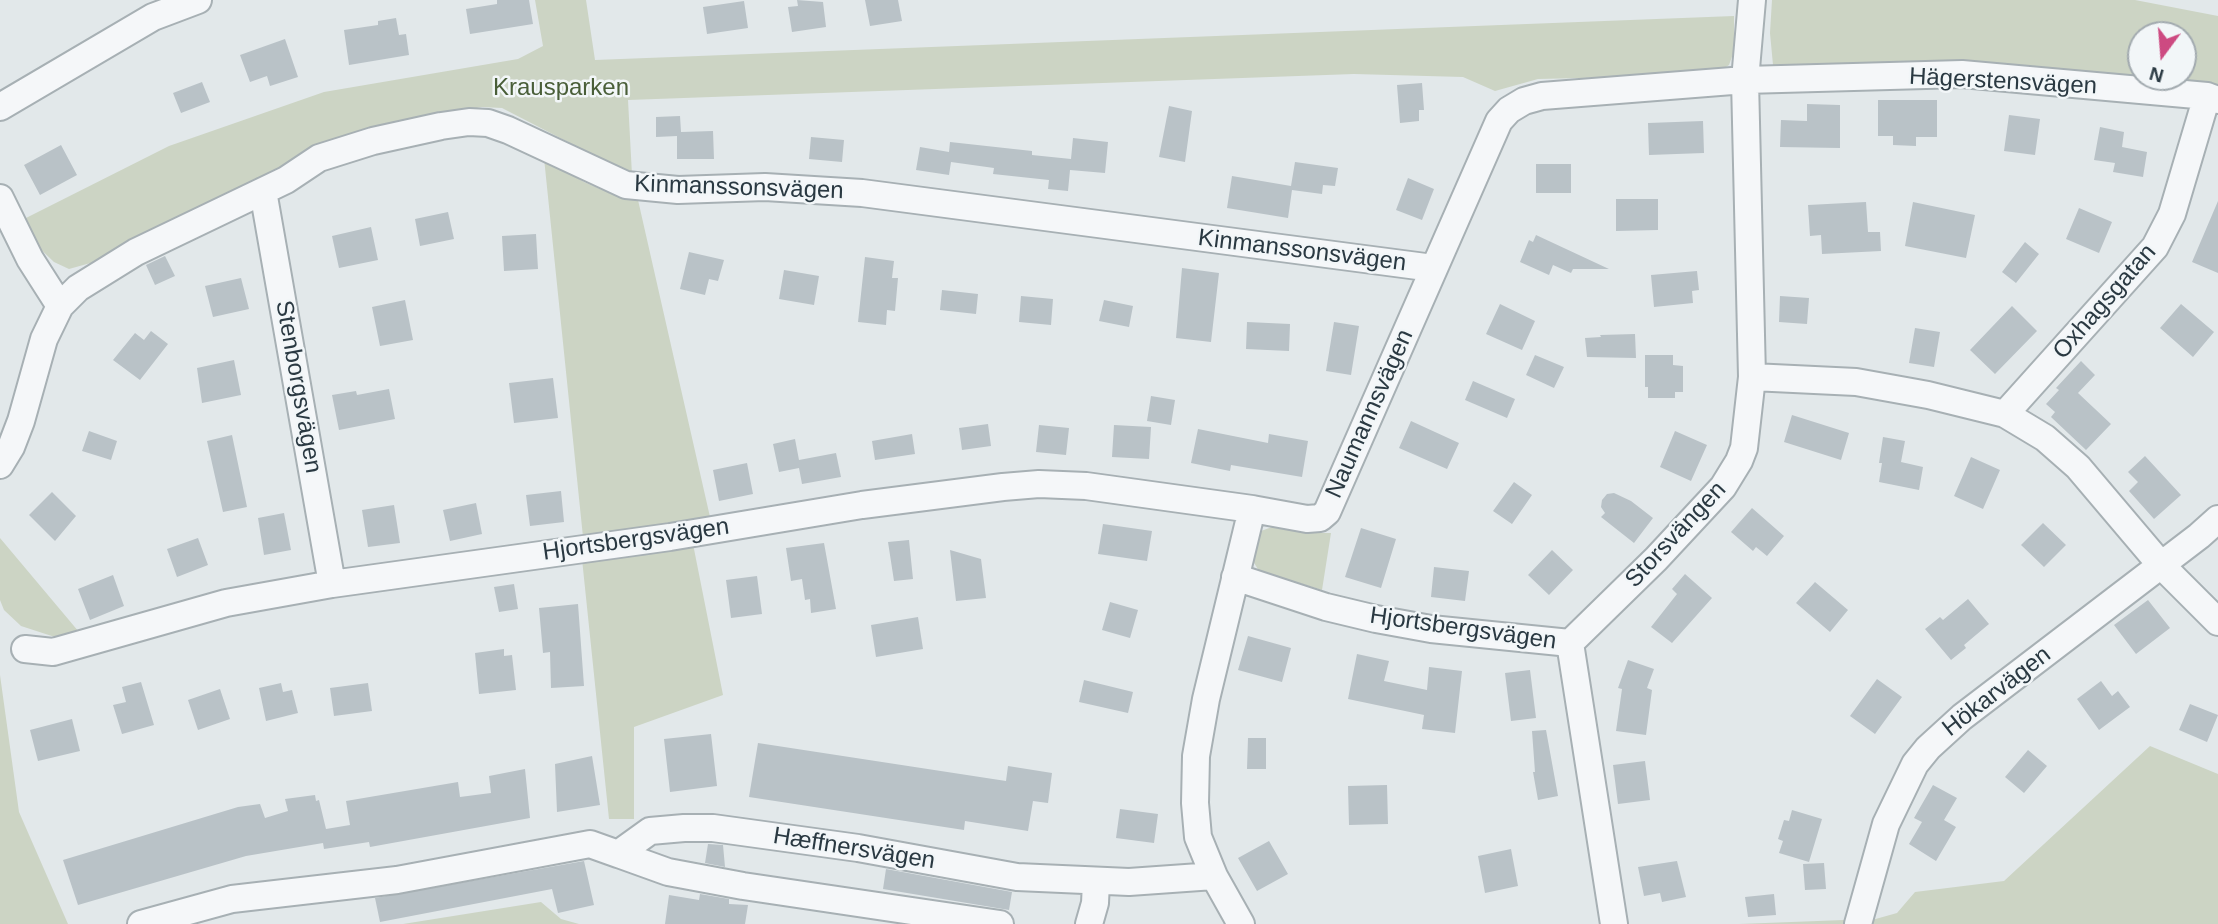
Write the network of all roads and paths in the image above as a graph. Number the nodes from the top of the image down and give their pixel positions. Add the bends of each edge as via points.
1 (198, 0) edge
2 (1752, 0) edge
3 (150, 9) edge
4 (1745, 80) junction
5 (2212, 98) edge
6 (0, 107) edge
7 (263, 191) junction
8 (0, 198) edge
9 (1433, 268) junction
10 (60, 306) junction
11 (1752, 377) junction
12 (2005, 414) junction
13 (0, 465) edge
14 (1252, 509) junction
15 (2218, 519) edge
16 (2161, 565) junction
17 (1235, 577) junction
18 (332, 583) junction
19 (2218, 622) edge
20 (1570, 643) junction
21 (25, 649) dead end
22 (618, 854) junction
23 (1214, 876) junction
24 (1096, 882) junction
25 (141, 924) edge
26 (1000, 924) edge
27 (1088, 924) edge
28 (1241, 924) edge
29 (1614, 924) edge
30 (1858, 924) edge

1 - 3 street
2 - 4 street, Storsvängen
3 - 6 street
4 - 5 street, Hägerstensvägen via 1962,74
4 - 9 street, Naumannsvägen via 1542,96 1509,110 1499,121
4 - 11 street, Storsvängen
5 - 12 street, Oxhagsgatan via 2172,214 2155,247
7 - 9 street, Kinmanssonsvägen via 335,152 469,122 508,130 626,185 666,190 765,187 862,193
7 - 10 street, Kinmanssonsvägen via 136,252 78,288
7 - 18 street, Stenborgsvägen
8 - 10 street
9 - 14 street, Naumannsvägen via 1327,512 1307,519
10 - 13 street, Kinmanssonsvägen via 44,339 21,421
11 - 12 street via 1856,382
11 - 20 street, Storsvängen via 1744,448 1723,487
12 - 16 street via 2045,438 2078,467
14 - 17 street
14 - 18 street, Hjortsbergsvägen via 1039,484 862,505 670,537
15 - 16 street, Hökarvägen
16 - 19 street
16 - 30 street, Hökarvägen via 1928,748 1915,764 1886,824
17 - 20 street, Hjortsbergsvägen via 1376,619
17 - 23 street via 1196,756 1195,823
18 - 21 street, Hjortsbergsvägen via 214,606 52,652
20 - 29 street
22 - 24 street, Hæffnersvägen via 650,831 713,828 1017,877
22 - 25 street via 590,844 397,880 232,899
22 - 26 street via 680,874
23 - 24 street, Hæffnersvägen
23 - 28 street
24 - 27 street via 1096,904

